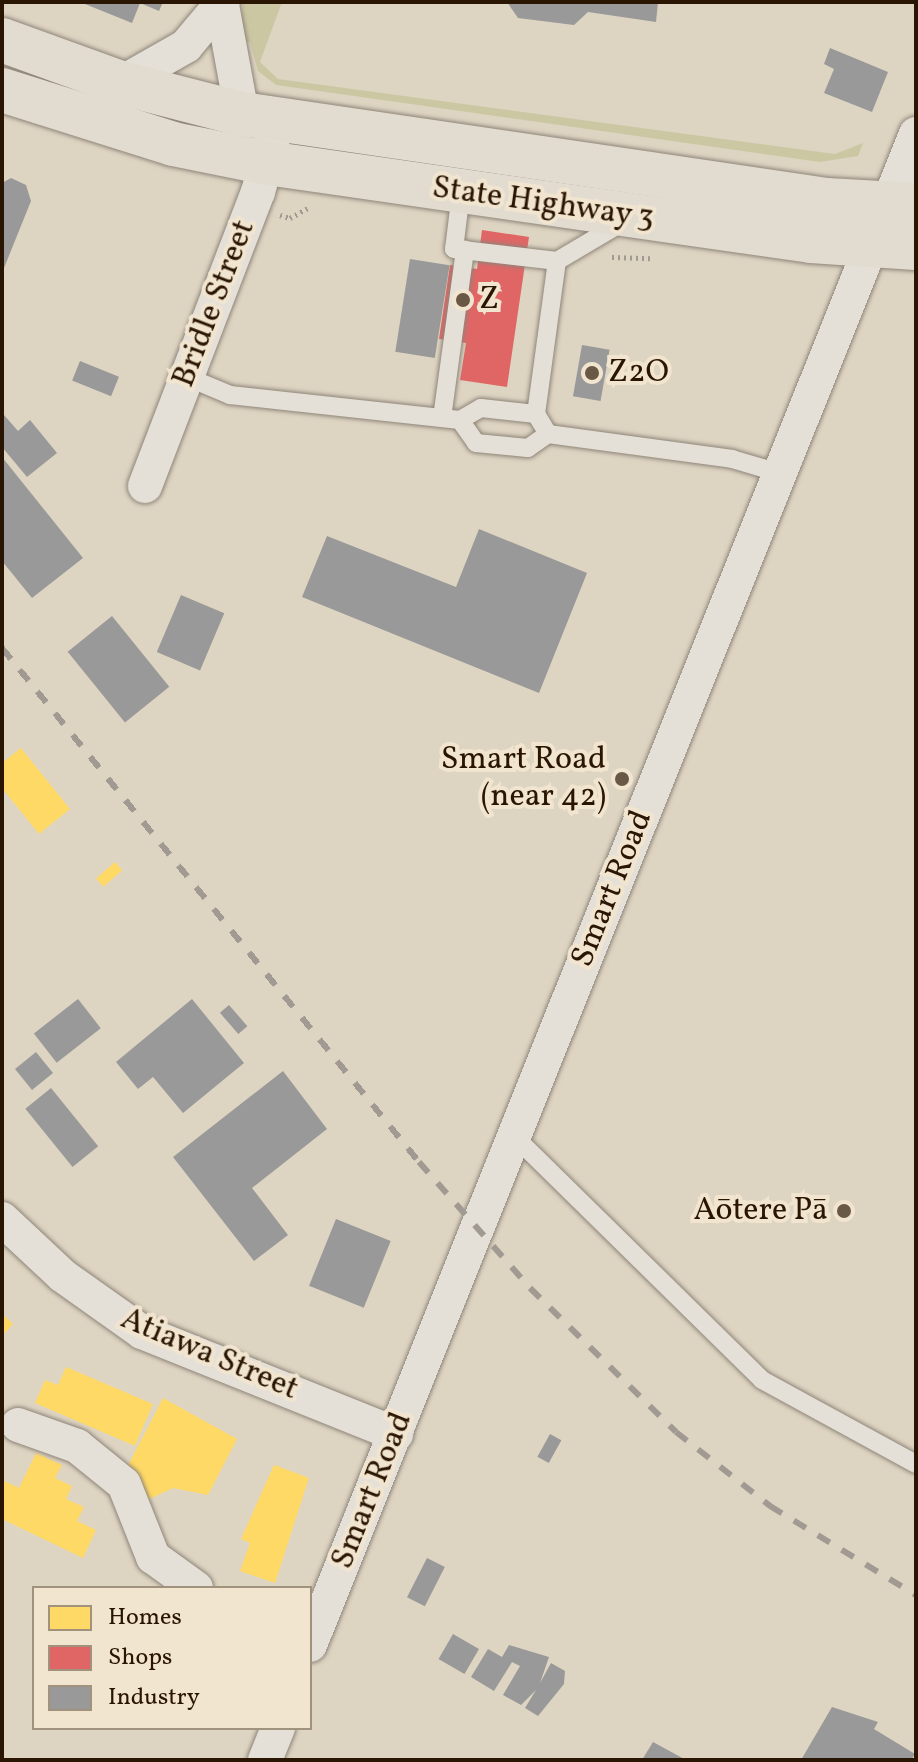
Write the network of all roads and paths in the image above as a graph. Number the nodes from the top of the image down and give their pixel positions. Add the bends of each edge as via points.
1 (222, 4) edge
2 (2, 40) edge
3 (121, 83) junction
4 (2, 90) edge
5 (260, 117) junction
6 (916, 134) edge
7 (267, 163) junction
8 (461, 193) junction
9 (903, 203) edge
10 (632, 217) junction
11 (871, 248) junction
12 (916, 248) edge
13 (465, 250) junction
14 (557, 261) junction
15 (187, 377) junction
16 (536, 414) junction
17 (451, 419) junction
18 (548, 434) junction
19 (779, 473) junction
20 (145, 486) dead end
21 (515, 1137) junction
22 (2, 1219) edge
23 (18, 1425) dead end
24 (396, 1434) junction
25 (916, 1464) edge
26 (193, 1586) edge
27 (312, 1640) edge

1 - 3 street via 186,46
1 - 5 street
2 - 3 highway, State Highway 3
3 - 5 highway, State Highway 3
4 - 7 highway, State Highway 3 via 173,144
5 - 7 street, Bridle Street
5 - 9 highway, State Highway 3 via 827,200
6 - 9 street, Smart Road
7 - 8 highway, State Highway 3
7 - 15 street, Bridle Street
8 - 10 highway, State Highway 3
8 - 13 lane via 454,249
9 - 11 street, Smart Road
10 - 11 highway, State Highway 3
10 - 14 lane
11 - 12 highway, State Highway 3
11 - 19 street, Smart Road
13 - 14 lane
13 - 17 lane
14 - 16 lane
15 - 17 lane via 230,395
15 - 20 street, Bridle Street
16 - 17 lane via 481,408
16 - 18 lane
17 - 18 lane via 476,443 528,448
18 - 19 lane via 732,459
19 - 21 street, Smart Road
21 - 24 street, Smart Road
21 - 25 lane via 762,1380
22 - 24 street, Atiawa Street via 83,1292 142,1332
23 - 26 street via 77,1446 124,1484 153,1557
24 - 27 street, Smart Road

